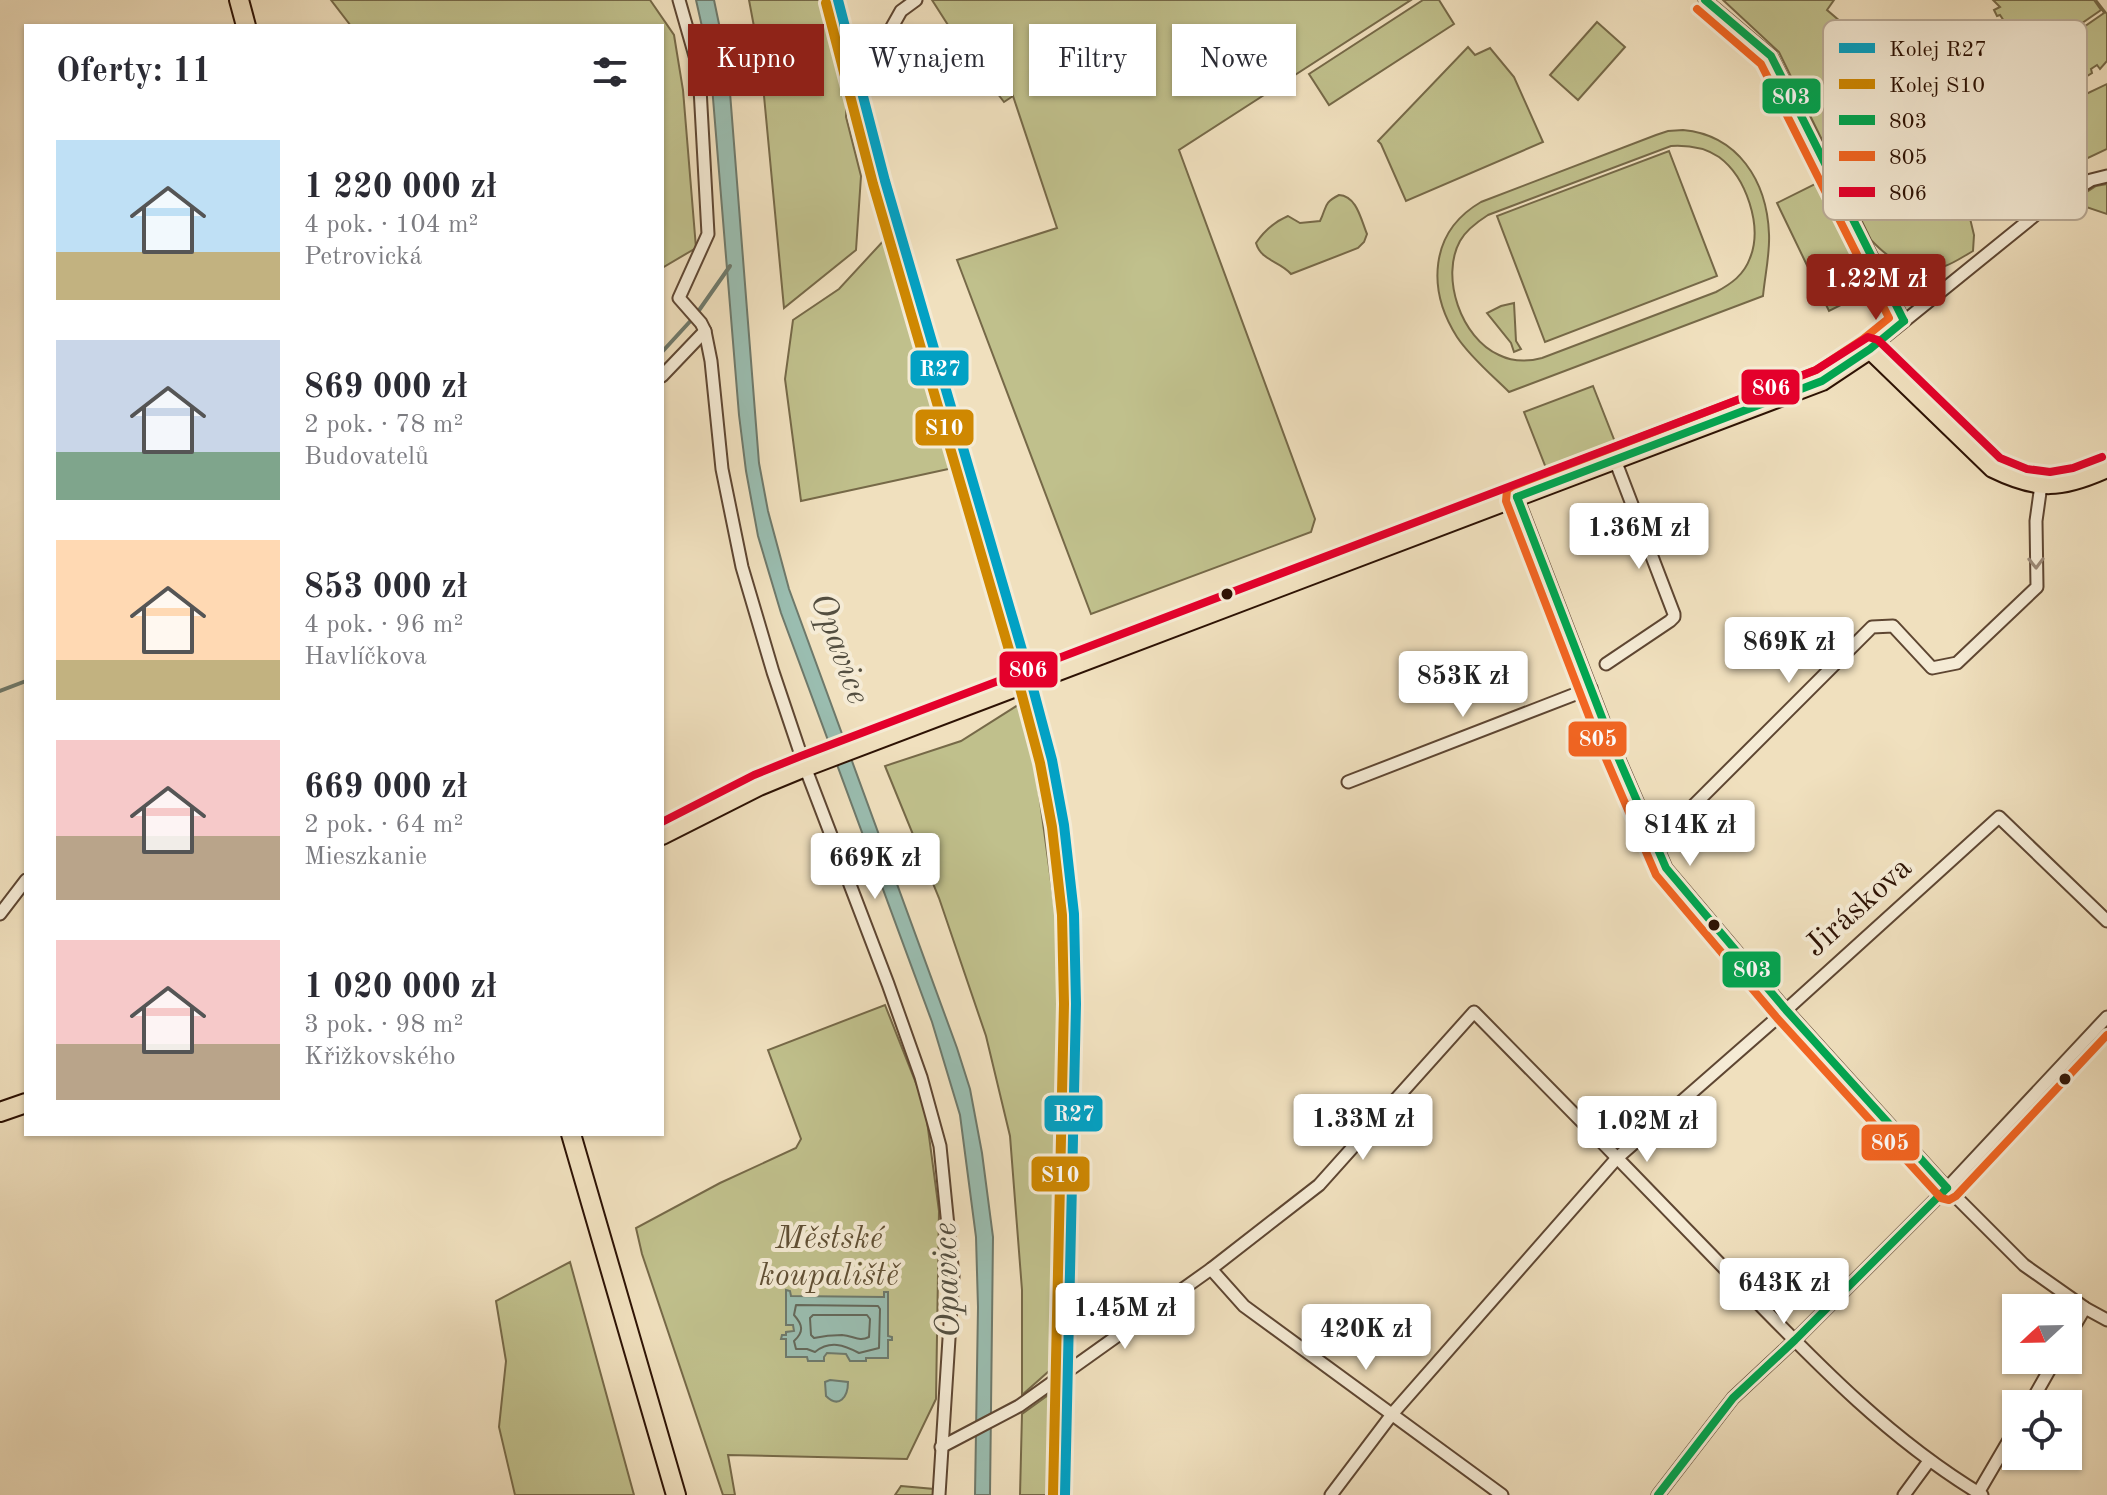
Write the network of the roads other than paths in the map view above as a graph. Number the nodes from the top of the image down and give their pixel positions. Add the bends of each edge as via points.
1 (239, 0) edge
2 (679, 0) edge
3 (916, 0) edge
4 (1705, 0) edge
5 (245, 24) edge
6 (894, 24) edge
7 (1823, 160) edge
8 (2107, 176) edge
9 (2087, 182) edge
10 (1853, 220) edge
11 (2029, 220) edge
12 (1904, 321) junction
13 (703, 327) junction
14 (1870, 349) junction
15 (664, 374) edge
16 (1615, 460) junction
17 (2107, 468) edge
18 (2041, 485) junction
19 (1517, 497) junction
20 (1606, 664) dead end
21 (1591, 688) junction
22 (809, 766) junction
23 (1348, 782) dead end
24 (664, 834) edge
25 (1655, 844) junction
26 (24, 883) edge
27 (0, 914) edge
28 (2105, 914) edge
29 (1786, 1010) junction
30 (2107, 1017) edge
31 (24, 1104) edge
32 (0, 1112) edge
33 (572, 1139) edge
34 (1617, 1158) junction
35 (1947, 1188) junction
36 (1211, 1269) junction
37 (2085, 1308) junction
38 (2082, 1313) edge
39 (2107, 1320) edge
40 (1795, 1340) junction
41 (1393, 1413) junction
42 (941, 1447) junction
43 (2002, 1454) edge
44 (1929, 1461) junction
45 (1980, 1494) edge
46 (676, 1495) edge
47 (939, 1495) edge
48 (1331, 1495) edge
49 (1502, 1495) edge
50 (1658, 1495) edge
51 (1904, 1495) edge

1 - 5 main road
2 - 13 street via 699,70 708,234 679,298
3 - 6 street
4 - 7 street via 1771,56
8 - 9 street
10 - 12 street
11 - 12 street
12 - 14 street
13 - 15 street
13 - 22 street via 722,469 742,567 773,672
14 - 16 main road via 1822,381
14 - 18 main road via 1993,468
16 - 19 main road
16 - 20 street via 1674,617
17 - 18 main road via 2066,483
18 -> 25 street via 2037,587 1957,663 1932,668 1893,626 1872,627
19 - 21 street
19 - 22 main road
21 - 23 street
21 - 25 street
22 - 24 main road
22 - 42 street via 921,1077 940,1146 953,1276
25 - 29 street via 1666,868
26 - 27 street
28 - 29 street, Jiráskova via 1999,817
29 - 34 street, Jiráskova
29 - 35 street
30 - 35 street
31 - 32 main road
33 - 46 main road
34 - 36 street via 1474,1012 1319,1185
34 - 40 street
34 - 41 street, Jiráskova
35 - 37 street via 2024,1265
35 - 40 street
36 - 41 street via 1244,1306
36 - 42 street via 1019,1406
37 - 38 street
37 - 39 street
40 - 44 street via 1869,1413
40 - 50 street via 1733,1398
41 - 48 street, Jiráskova
41 - 49 street
42 - 47 street
43 - 45 street
44 - 45 street
44 - 51 street

